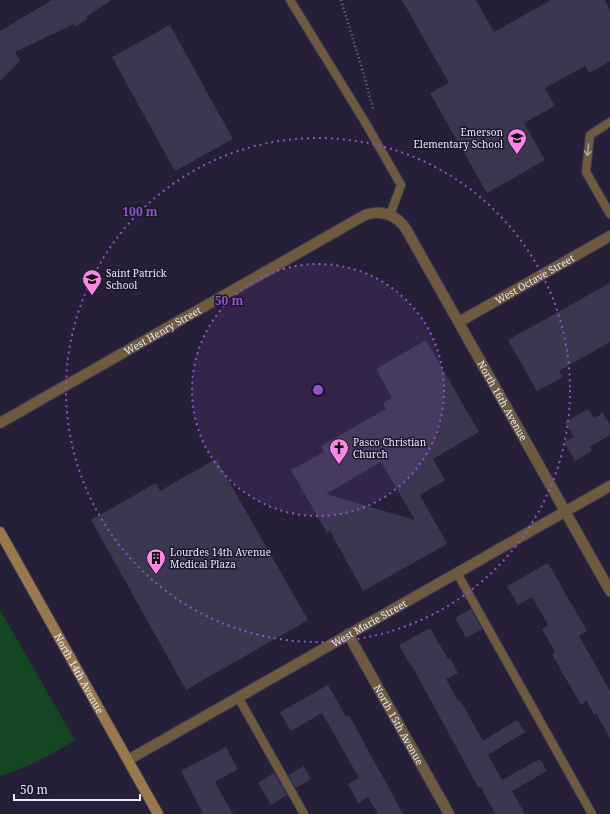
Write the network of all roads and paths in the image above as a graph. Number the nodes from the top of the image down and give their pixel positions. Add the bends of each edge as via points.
1 (290, 0) edge
2 (341, 0) edge
3 (365, 122) junction
4 (610, 122) edge
5 (610, 214) edge
6 (390, 215) junction
7 (610, 236) edge
8 (459, 322) junction
9 (0, 423) edge
10 (610, 486) edge
11 (565, 512) junction
12 (0, 532) edge
13 (457, 573) junction
14 (610, 591) edge
15 (348, 634) junction
16 (238, 697) junction
17 (128, 760) junction
18 (158, 814) edge
19 (304, 814) edge
20 (449, 814) edge
21 (592, 814) edge

1 - 3 lane
2 - 3 path via 373,110
3 - 6 lane via 401,185
4 -> 5 lane via 590,135 586,172
6 - 8 street, North 16th Avenue via 397,218 406,228
6 - 9 street, West Henry Street via 375,212 365,215
7 - 8 street, West Octave Street
8 - 11 street, North 16th Avenue
10 - 11 street, West Marie Street
11 - 13 street, West Marie Street
11 - 14 street, North 16th Avenue
12 - 17 street, North 14th Avenue
13 - 15 street, West Marie Street
13 - 21 lane
15 - 16 street, West Marie Street
15 - 20 street, North 15th Avenue
16 - 17 street, West Marie Street
16 - 19 lane
17 - 18 street, North 14th Avenue

